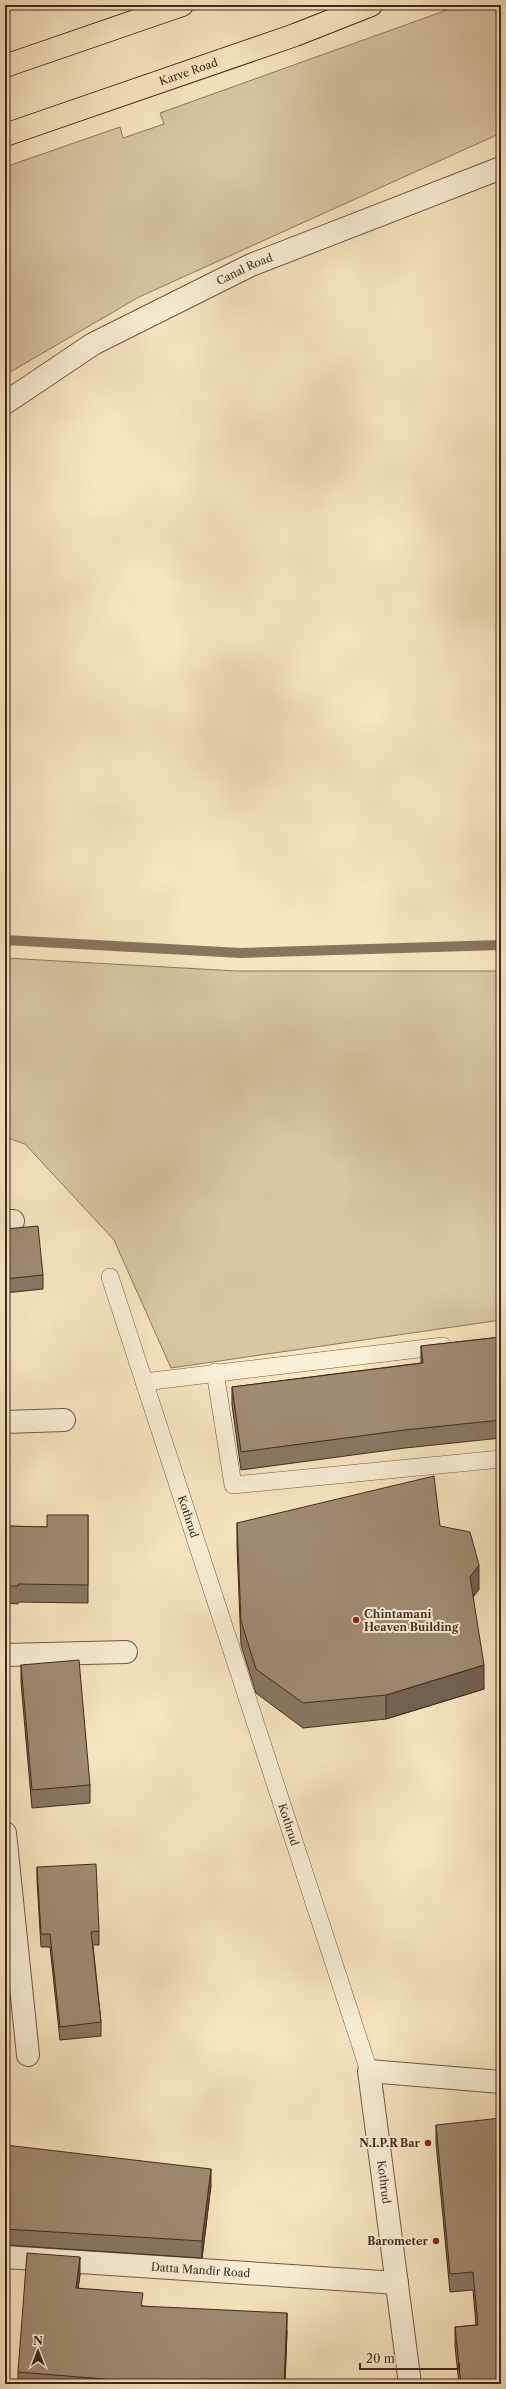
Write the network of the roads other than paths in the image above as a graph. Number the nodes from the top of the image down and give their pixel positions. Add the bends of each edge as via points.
1 (182, 5) edge
2 (371, 5) edge
3 (5, 66) edge
4 (5, 135) edge
5 (501, 168) edge
6 (5, 403) edge
7 (110, 1277) dead end
8 (461, 1344) edge
9 (215, 1372) junction
10 (144, 1382) junction
11 (64, 1420) dead end
12 (5, 1422) edge
13 (501, 1460) edge
14 (126, 1652) dead end
15 (5, 1655) edge
16 (5, 1833) edge
17 (28, 2056) dead end
18 (369, 2071) junction
19 (501, 2082) edge
20 (5, 2257) edge
21 (397, 2283) junction
22 (410, 2384) edge

1 - 3 main road
2 - 4 main road, Karve Road via 295,35
5 - 6 street, Canal Road via 251,265 93,344
7 - 10 lane, Kothrud
8 - 9 lane
9 - 10 lane
9 - 13 lane via 233,1485
10 - 18 lane, Kothrud
11 - 12 street
14 - 15 street
16 - 17 street
18 - 19 street
18 - 21 street, Kothrud
20 - 21 street, Datta Mandir Road
21 - 22 street, Kothrud

